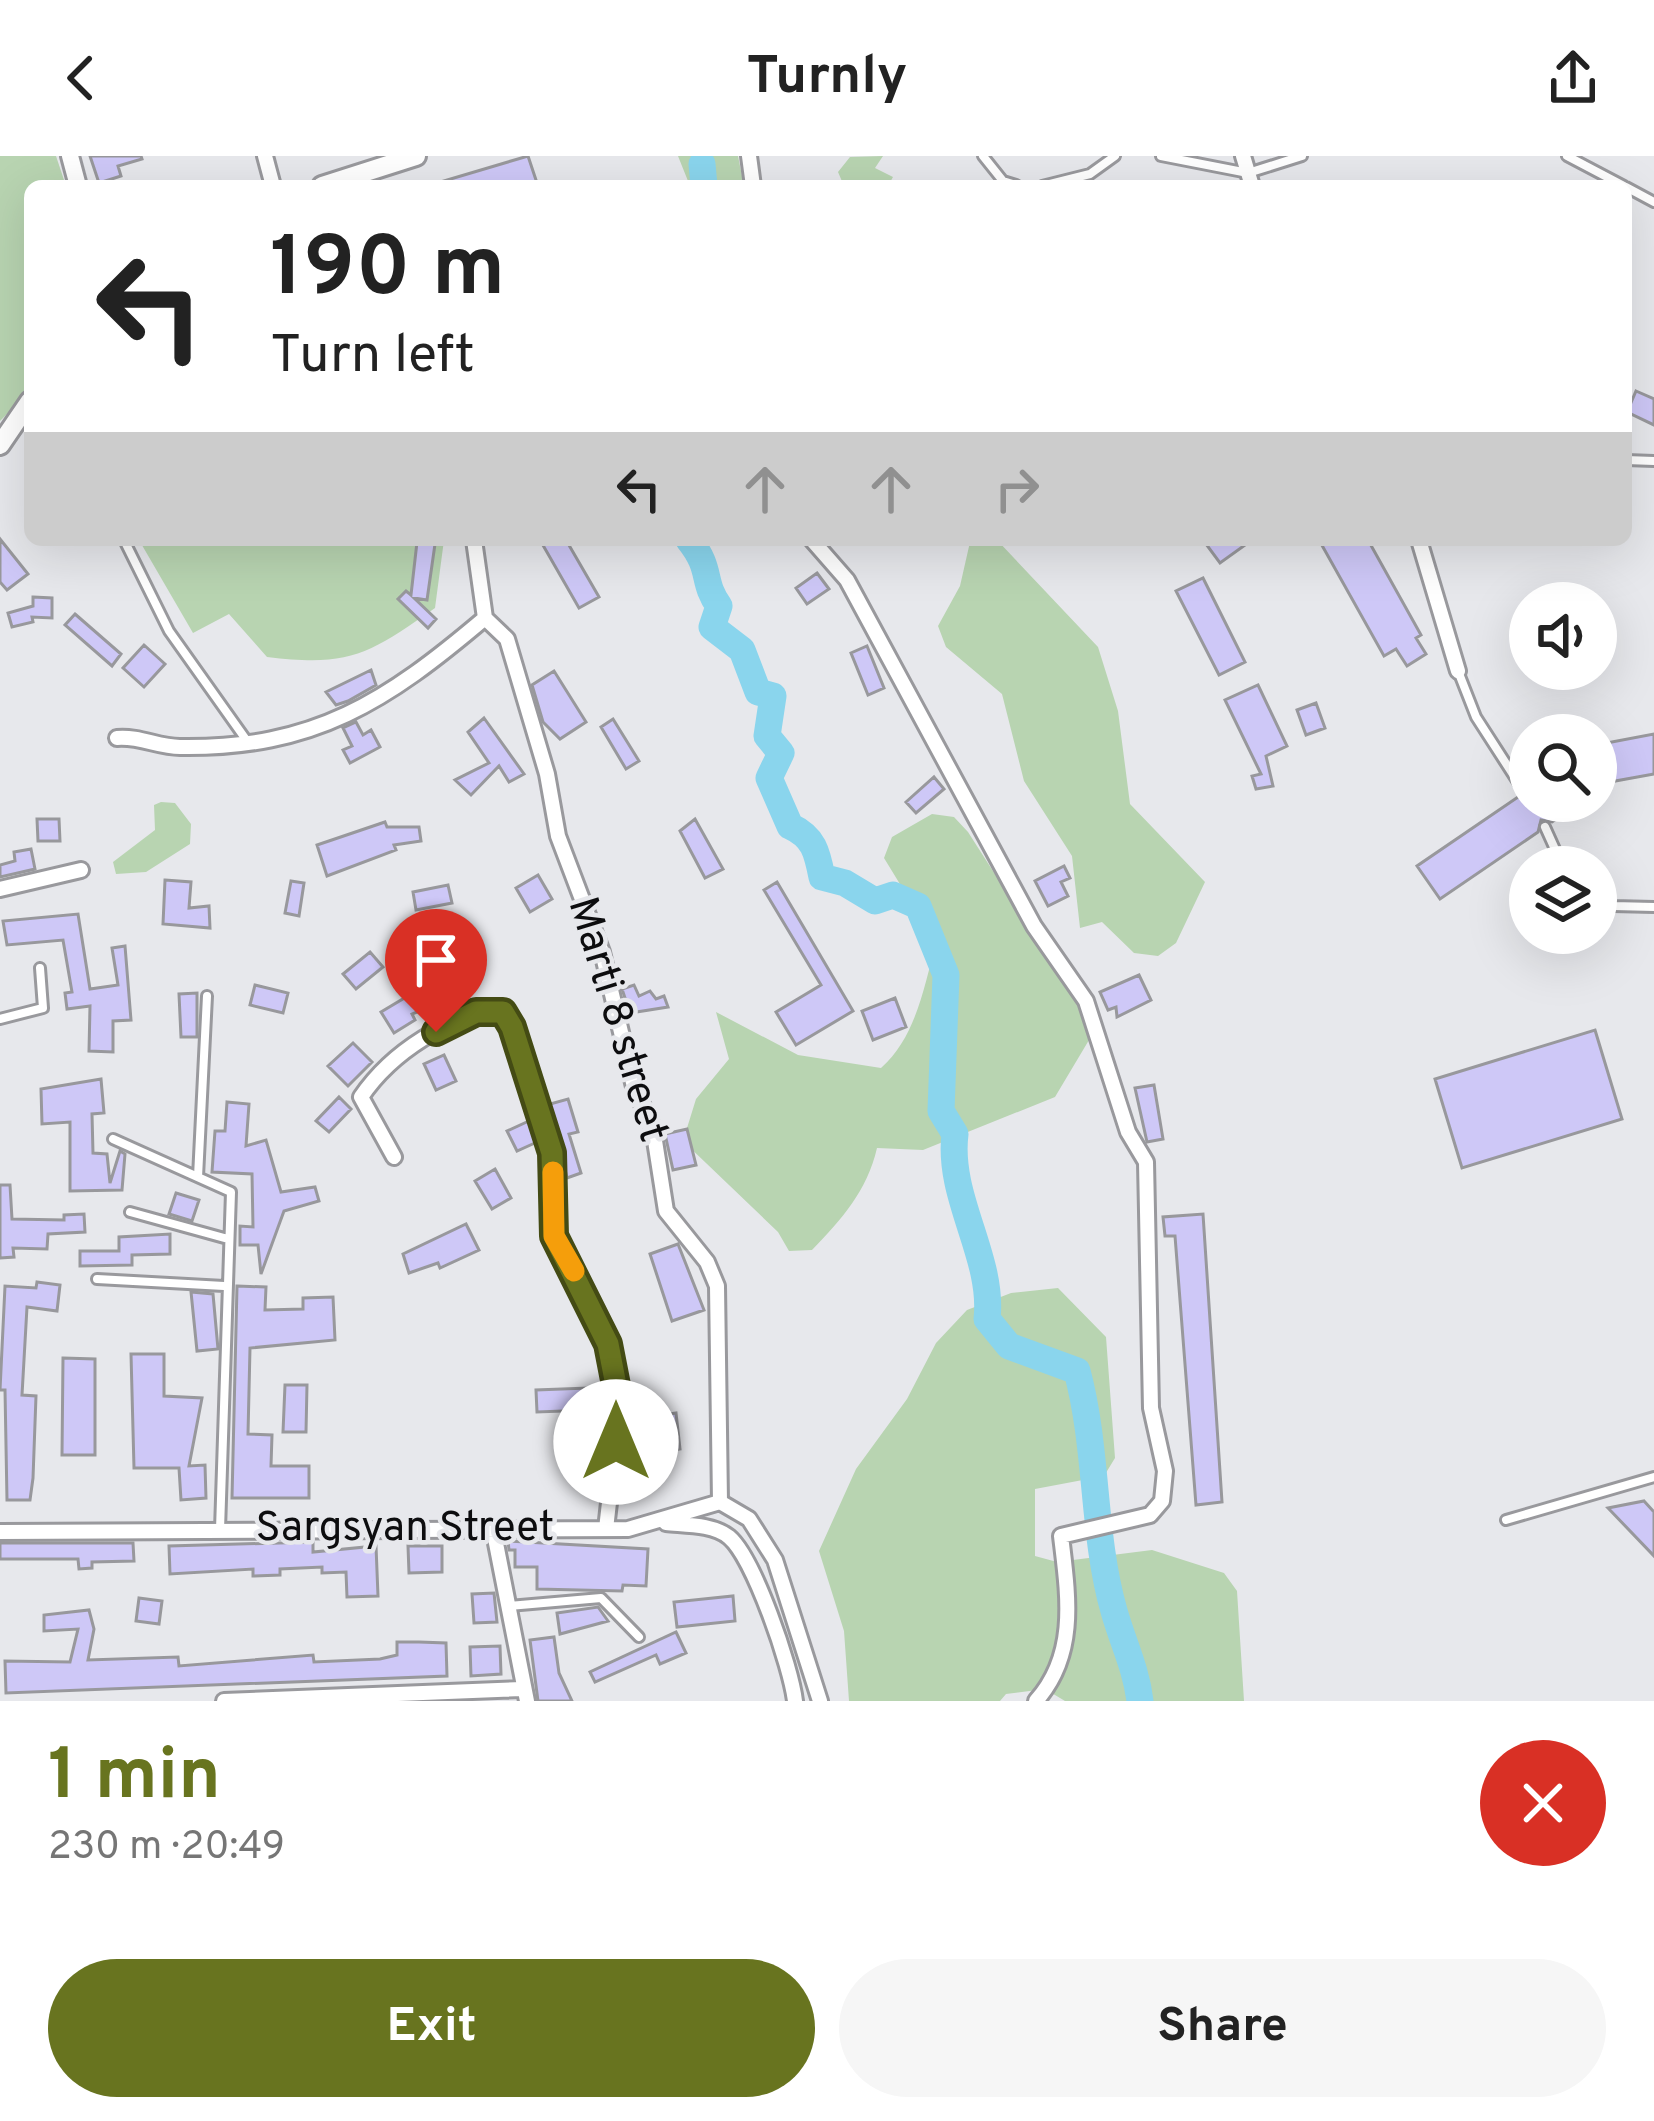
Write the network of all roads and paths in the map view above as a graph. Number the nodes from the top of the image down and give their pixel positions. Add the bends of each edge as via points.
1 (416, 156) edge
2 (982, 156) edge
3 (1114, 156) edge
4 (1161, 156) edge
5 (1243, 156) edge
6 (1302, 156) edge
7 (1568, 156) edge
8 (341, 180) edge
9 (1002, 180) edge
10 (1066, 180) edge
11 (1250, 180) edge
12 (1614, 180) edge
13 (23, 425) edge
14 (0, 445) edge
15 (127, 546) edge
16 (475, 546) edge
17 (817, 546) edge
18 (1421, 546) edge
19 (485, 618) junction
20 (1458, 671) joint
21 (117, 738) dead end
22 (247, 741) junction
23 (1509, 768) edge
24 (1545, 827) dead end
25 (1554, 846) edge
26 (81, 870) dead end
27 (0, 889) edge
28 (1617, 906) edge
29 (1654, 907) edge
30 (40, 968) dead end
31 (207, 996) dead end
32 (0, 1019) edge
33 (113, 1139) dead end
34 (394, 1157) dead end
35 (198, 1177) junction
36 (130, 1212) dead end
37 (228, 1239) junction
38 (97, 1280) dead end
39 (224, 1286) junction
40 (1654, 1477) edge
41 (720, 1502) junction
42 (1507, 1520) dead end
43 (661, 1522) junction
44 (493, 1528) junction
45 (606, 1529) junction
46 (220, 1530) junction
47 (0, 1532) edge
48 (507, 1606) junction
49 (639, 1637) dead end
50 (462, 1695) edge
51 (525, 1695) edge
52 (248, 1700) edge
53 (224, 1701) edge
54 (795, 1701) edge
55 (820, 1701) edge
56 (1036, 1701) edge

1 - 8 main road
2 - 9 lane
3 - 10 lane
4 - 11 lane
5 - 11 street
6 - 11 lane
7 - 12 lane
13 - 14 main road
15 - 22 lane via 169,631
16 - 19 street, Marti 8 street
17 - 56 street via 847,580 1034,926 1086,1001 1128,1132 1146,1162 1151,1408 1165,1471 1162,1501 1150,1515 1061,1537 1064,1662
18 - 20 street
19 - 22 street via 368,708 329,725
19 - 41 street, Marti 8 street via 507,639 557,836 602,952 634,1088 653,1128 666,1211 717,1286
20 - 23 lane
21 - 22 street via 176,747
24 - 25 lane
26 - 27 street
28 - 29 lane
30 - 32 lane via 43,1009
31 - 35 lane
33 - 35 lane
34 - 45 street via 361,1097 376,1075 476,1012 503,1012 552,1153 554,1236 608,1344 616,1378
35 - 37 lane via 231,1192
36 - 37 lane
37 - 39 lane
38 - 39 lane
39 - 46 lane
40 - 42 lane
41 - 43 street, Sargsyan Street
41 - 55 street via 749,1520 775,1560
43 - 45 street, Sargsyan Street
43 - 54 street via 733,1540
44 - 45 street, Sargsyan Street
44 - 46 street, Sargsyan Street
44 - 48 street
46 - 47 street, Sargsyan Street
48 - 49 lane via 601,1598
48 - 51 street
50 - 51 street
50 - 52 street
52 - 53 street

